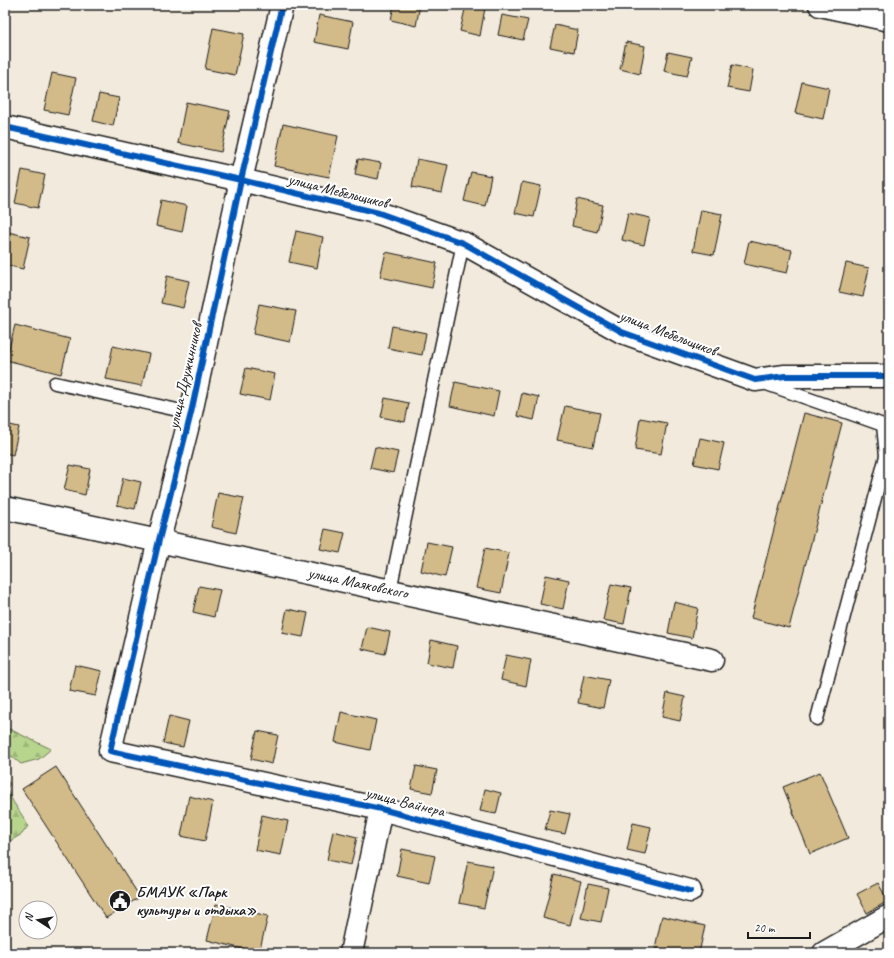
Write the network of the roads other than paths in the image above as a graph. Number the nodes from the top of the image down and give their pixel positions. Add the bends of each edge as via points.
1 (282, 5) edge
2 (820, 5) edge
3 (889, 20) edge
4 (5, 127) edge
5 (241, 180) junction
6 (463, 243) junction
7 (889, 376) edge
8 (755, 380) junction
9 (55, 383) dead end
10 (191, 413) junction
11 (5, 508) edge
12 (159, 540) junction
13 (390, 590) junction
14 (712, 660) dead end
15 (817, 718) dead end
16 (110, 751) joint
17 (381, 809) junction
18 (690, 891) dead end
19 (889, 916) edge
20 (351, 953) edge
21 (824, 953) edge

1 - 5 street, улица Дружинников
2 - 3 street
4 - 5 street, улица Мебельщиков
5 - 6 street, улица Мебельщиков via 379,213
5 - 10 street, улица Дружинников
6 - 8 street, улица Мебельщиков via 622,332
6 - 13 lane
7 - 8 street via 785,376
8 - 15 lane via 883,425 886,456
9 - 10 lane
10 - 12 street, улица Дружинников
11 - 12 street, улица Маяковского
12 - 13 street, улица Маяковского
12 - 16 street, улица Дружинников
13 - 14 street, улица Маяковского
16 - 17 street, улица Вайнера
17 - 18 street, улица Вайнера
17 - 20 street
19 - 21 street

